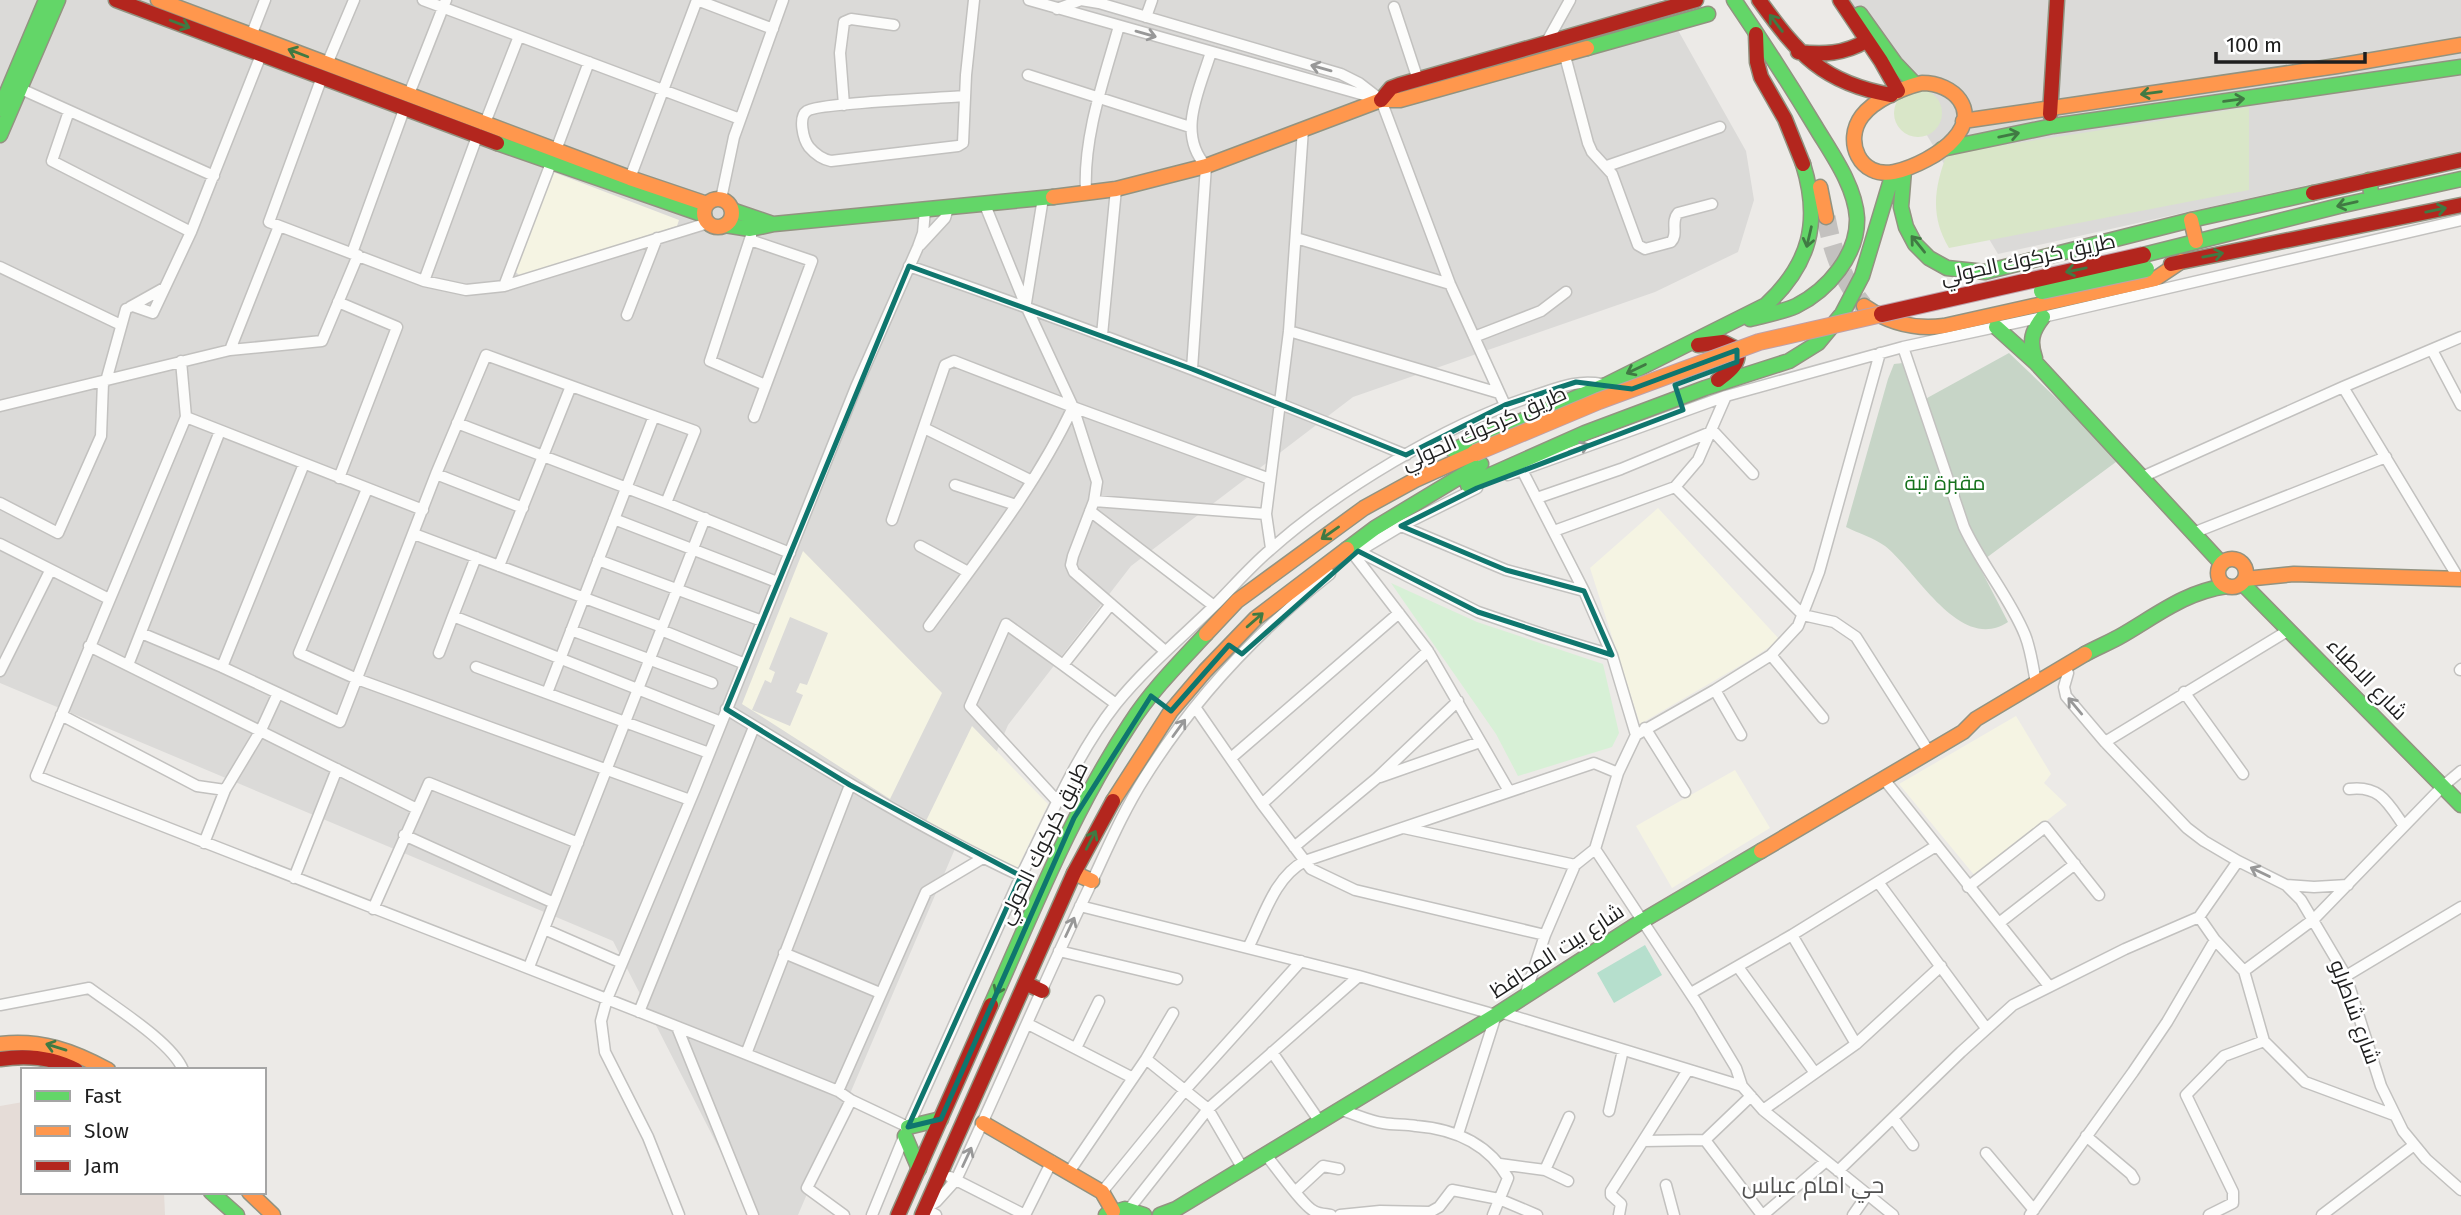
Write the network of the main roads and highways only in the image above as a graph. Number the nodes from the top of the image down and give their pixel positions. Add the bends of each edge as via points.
1 (46, 0) edge
2 (58, 0) edge
3 (117, 0) edge
4 (158, 0) edge
5 (1696, 0) edge
6 (1734, 0) edge
7 (1759, 0) edge
8 (1840, 0) edge
9 (1850, 0) edge
10 (2057, 0) edge
11 (176, 3) edge
12 (1708, 15) dead end
13 (1633, 28) junction
14 (1761, 40) junction
15 (1866, 41) junction
16 (2461, 45) edge
17 (1798, 52) junction
18 (2461, 67) edge
19 (325, 71) junction
20 (1915, 84) junction
21 (16, 87) junction
22 (1895, 93) junction
23 (1381, 100) junction
24 (2049, 107) junction
25 (0, 109) edge
26 (1963, 121) junction
27 (2053, 126) junction
28 (0, 135) edge
29 (1853, 144) junction
30 (1942, 149) junction
31 (1832, 156) junction
32 (554, 157) junction
33 (2461, 160) edge
34 (1898, 172) junction
35 (2461, 179) edge
36 (2369, 180) junction
37 (2372, 198) junction
38 (2461, 205) edge
39 (714, 210) junction
40 (1826, 218) tunnel mouth
41 (2191, 220) junction
42 (774, 225) junction
43 (2196, 242) junction
44 (2182, 261) junction
45 (2144, 262) junction
46 (1864, 306) tunnel mouth
47 (2043, 317) road end
48 (1724, 326) junction
49 (1996, 327) road end
50 (1662, 357) junction
51 (2036, 363) junction
52 (1708, 386) junction
53 (1478, 458) junction
54 (1364, 509) junction
55 (1375, 528) junction
56 (2221, 566) junction
57 (2239, 578) junction
58 (2460, 579) edge
59 (2191, 593) junction
60 (2118, 638) junction
61 (1151, 696) junction
62 (1171, 711) junction
63 (1963, 732) junction
64 (2461, 805) edge
65 (1074, 873) junction
66 (1092, 881) road end
67 (1025, 983) junction
68 (1042, 991) road end
69 (0, 1044) edge
70 (0, 1059) edge
71 (70, 1068) edge
72 (104, 1068) edge
73 (941, 1119) junction
74 (983, 1123) road end
75 (919, 1169) junction
76 (213, 1194) edge
77 (251, 1194) edge
78 (1123, 1212) edge
79 (1173, 1212) edge
80 (928, 1213) edge
81 (237, 1215) edge
82 (273, 1215) edge
83 (898, 1215) edge
84 (1160, 1215) edge

1 - 21 main road
2 - 21 main road
3 -> 19 main road via 261,54
4 - 11 main road
5 - 13 main road
6 - 14 main road
17 -> 7 main road
8 - 15 main road
9 - 20 main road
10 - 24 main road
19 -> 11 main road
12 - 13 main road
13 - 23 main road via 1565,56 1400,100
13 - 23 main road via 1545,45 1418,80 1391,88
14 - 31 main road
14 - 40 main road via 1810,150
14 -> 48 main road via 1759,71 1801,158 1812,226 1800,267 1788,286 1766,305
15 - 17 main road via 1837,54
15 - 22 main road
16 -> 24 main road
17 - 22 main road via 1844,85
27 -> 18 main road
19 - 32 main road
20 - 22 main road
20 - 26 main road via 1950,88 1962,104
21 - 25 main road
21 - 28 main road
22 - 29 main road via 1860,116
23 - 42 main road via 1206,166 1116,189
24 - 26 main road
24 - 27 main road
26 - 30 main road
30 -> 27 main road
29 - 31 main road
29 - 34 main road via 1864,166 1874,172
30 - 34 main road
31 - 48 main road via 1856,211 1856,233 1841,267 1823,288 1799,304
32 - 39 main road
32 - 39 main road via 630,178
33 - 36 main road
41 -> 34 main road via 2003,269 1966,272 1947,268 1915,244 1901,207
34 - 52 main road via 1857,285 1829,334 1796,357
35 - 37 main road, طريق كركوك الحولي
36 - 37 main road
36 - 41 main road
37 -> 43 main road, طريق كركوك الحولي
44 -> 38 main road, طريق كركوك الحولي
39 - 42 main road
39 - 42 main road via 716,227 751,235
41 - 43 main road
43 - 45 main road, طريق كركوك الحولي
44 - 45 main road, طريق كركوك الحولي
44 - 46 main road via 2155,279 1944,326 1895,324
45 - 53 main road, طريق كركوك الحولي, bridge via 1766,353
47 - 51 main road via 2029,341
48 - 50 main road
49 - 51 main road
50 - 52 main road via 1719,340 1734,345 1738,353 1735,366
50 -> 54 main road via 1427,463 1380,490
51 - 56 main road
52 - 55 main road via 1681,404 1514,463
53 - 54 main road, طريق كركوك الحولي via 1415,480
53 - 55 main road, طريق كركوك الحولي
54 -> 61 main road, طريق كركوك الحولي via 1237,601
62 -> 55 main road, طريق كركوك الحولي via 1236,649 1256,618
56 - 57 main road, شارع بيت المحافظ via 2232,560
56 - 57 main road via 2219,579
56 - 59 main road, شارع بيت المحافظ
57 - 58 main road, شارع بيت المحافظ via 2294,574
57 - 59 main road, شارع بيت المحافظ
57 - 64 main road, شارع الاطباء
59 - 60 main road, شارع بيت المحافظ
60 - 63 main road, شارع بيت المحافظ via 1976,719
60 - 63 main road, شارع بيت المحافظ via 1976,730
61 - 62 main road
61 -> 73 main road, طريق كركوك الحولي via 1074,818
65 -> 62 main road, طريق كركوك الحولي via 1120,787
63 - 79 main road, شارع بيت المحافظ via 1642,920
65 - 66 main road
65 - 67 main road, طريق كركوك الحولي
67 - 68 main road
67 - 80 main road, طريق كركوك الحولي via 949,1176
72 -> 69 main road via 43,1043
70 - 71 main road via 43,1058
73 - 75 main road, طريق كركوك الحولي
73 - 75 main road via 906,1131
74 - 78 main road via 1102,1192
75 - 83 main road, طريق كركوك الحولي
76 - 81 main road
77 - 82 main road
79 - 84 main road, شارع بيت المحافظ

